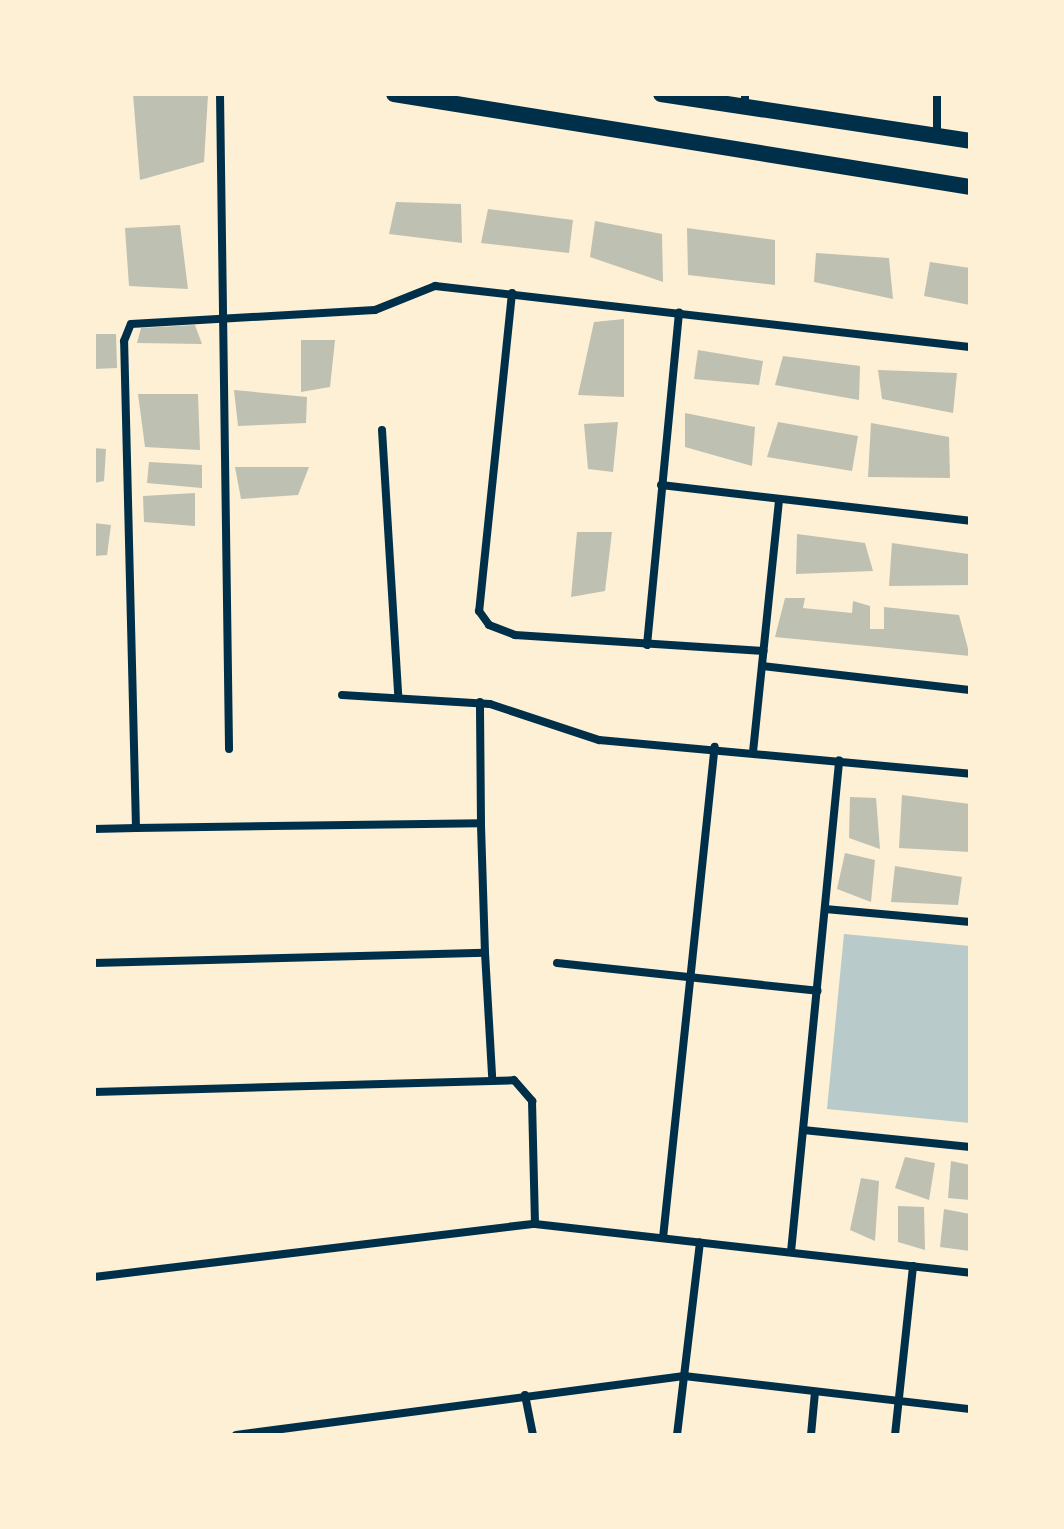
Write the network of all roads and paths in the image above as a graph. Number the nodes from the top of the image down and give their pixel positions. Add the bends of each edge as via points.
1 (220, 94) edge
2 (394, 94) edge
3 (661, 94) edge
4 (937, 94) edge
5 (745, 100) edge
6 (937, 136) junction
7 (970, 141) edge
8 (970, 187) edge
9 (512, 293) junction
10 (679, 313) junction
11 (223, 315) junction
12 (970, 347) edge
13 (382, 430) dead end
14 (661, 485) junction
15 (779, 501) junction
16 (970, 521) edge
17 (647, 645) junction
18 (763, 651) junction
19 (762, 666) junction
20 (970, 690) edge
21 (342, 695) dead end
22 (398, 695) junction
23 (480, 702) junction
24 (715, 747) junction
25 (229, 749) dead end
26 (753, 752) junction
27 (839, 760) junction
28 (970, 774) edge
29 (481, 823) junction
30 (136, 828) junction
31 (94, 829) edge
32 (825, 909) junction
33 (970, 922) edge
34 (485, 953) junction
35 (94, 963) edge
36 (557, 963) dead end
37 (691, 976) junction
38 (817, 991) junction
39 (492, 1076) junction
40 (94, 1092) edge
41 (803, 1130) junction
42 (970, 1147) edge
43 (535, 1224) junction
44 (663, 1238) junction
45 (700, 1242) junction
46 (791, 1252) junction
47 (913, 1266) junction
48 (970, 1273) edge
49 (94, 1277) edge
50 (684, 1376) junction
51 (815, 1392) junction
52 (525, 1395) junction
53 (899, 1401) junction
54 (970, 1409) edge
55 (236, 1435) edge
56 (533, 1435) edge
57 (677, 1435) edge
58 (811, 1435) edge
59 (895, 1435) edge

1 - 11 street
2 - 8 main road
3 - 5 main road
4 - 6 street
5 - 6 main road
6 - 7 main road
9 - 10 street
9 - 11 street via 435,286 375,310
9 - 17 street via 479,611 489,625 515,635
10 - 12 street
10 - 14 street
11 - 25 street
11 - 30 street via 142,320 125,331
13 - 22 street
14 - 15 street
14 - 17 street
15 - 16 street
15 - 18 street
17 - 18 street
18 - 19 street
19 - 20 street
19 - 26 street
21 - 22 street
22 - 23 street
23 - 24 street via 573,736
23 - 29 street
24 - 26 street
24 - 37 street
26 - 27 street
27 - 28 street
27 - 32 street
29 - 30 street
29 - 34 street
30 - 31 street
32 - 33 street
32 - 38 street
34 - 35 street
34 - 39 street
36 - 37 street
37 - 38 street
37 - 44 street
38 - 41 street
39 - 40 street
39 - 43 street via 519,1083 532,1101
41 - 42 street
41 - 46 street
43 - 44 street
43 - 49 street
44 - 45 street
45 - 46 street
45 - 50 street
46 - 47 street
47 - 48 street
47 - 53 street
50 - 51 street
50 - 52 street
50 - 57 street
51 - 53 street
51 - 58 street
52 - 55 street
52 - 56 street
53 - 54 street
53 - 59 street

